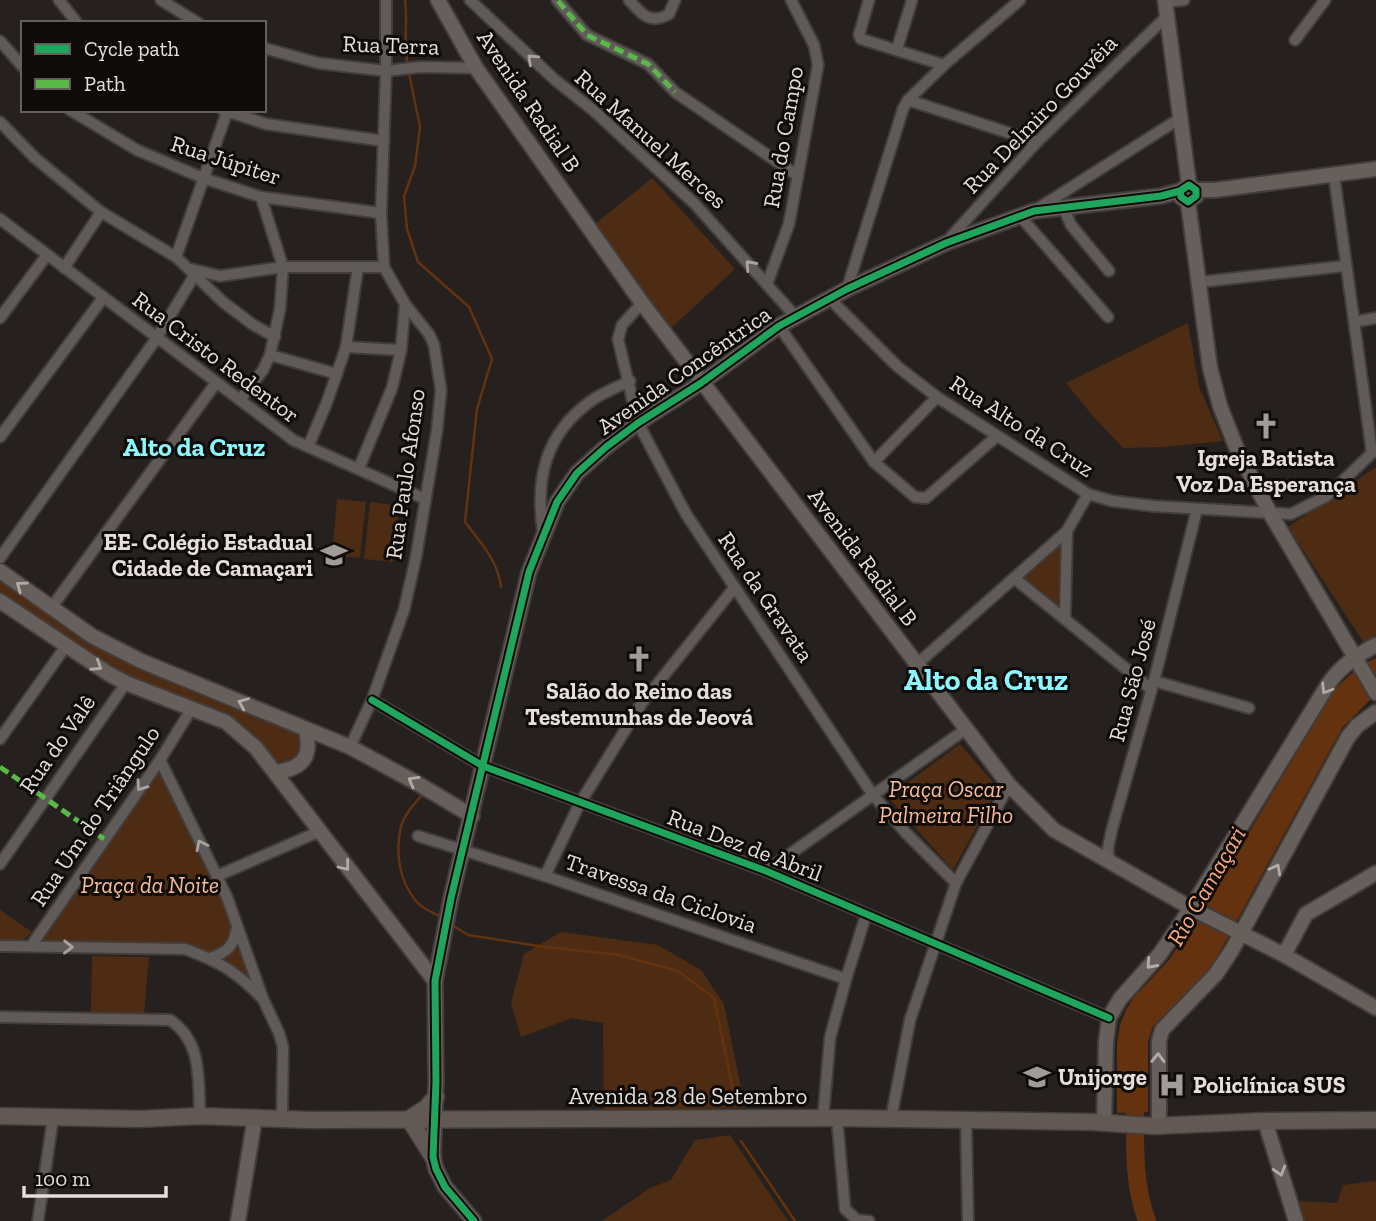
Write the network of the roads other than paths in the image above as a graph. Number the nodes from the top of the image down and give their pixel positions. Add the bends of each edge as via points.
1 (59, 0) edge
2 (162, 0) edge
3 (385, 0) edge
4 (438, 0) edge
5 (470, 0) edge
6 (558, 0) edge
7 (675, 0) edge
8 (791, 0) edge
9 (869, 0) edge
10 (912, 0) edge
11 (1020, 0) edge
12 (1184, 0) edge
13 (1325, 0) edge
14 (632, 1) edge
15 (1165, 6) edge
16 (75, 21) edge
17 (195, 21) edge
18 (1295, 40) dead end
19 (0, 41) edge
20 (266, 49) edge
21 (897, 49) junction
22 (21, 65) edge
23 (944, 65) junction
24 (476, 68) junction
25 (387, 71) junction
26 (908, 100) junction
27 (73, 112) edge
28 (225, 112) edge
29 (228, 112) edge
30 (1178, 119) junction
31 (0, 122) edge
32 (384, 141) junction
33 (1037, 142) junction
34 (1376, 169) edge
35 (1334, 175) junction
36 (798, 176) junction
37 (203, 178) junction
38 (1188, 194) junction
39 (261, 197) junction
40 (1063, 207) junction
41 (101, 212) junction
42 (381, 213) junction
43 (1027, 213) junction
44 (0, 219) edge
45 (946, 243) junction
46 (47, 255) junction
47 (176, 257) junction
48 (1345, 266) junction
49 (283, 267) junction
50 (358, 267) junction
51 (384, 267) junction
52 (64, 268) junction
53 (194, 271) junction
54 (1109, 271) dead end
55 (1199, 282) junction
56 (767, 284) junction
57 (847, 289) junction
58 (103, 298) junction
59 (829, 298) junction
60 (642, 303) junction
61 (405, 304) junction
62 (795, 316) junction
63 (1108, 317) dead end
64 (0, 318) edge
65 (1376, 318) edge
66 (1354, 322) junction
67 (779, 326) junction
68 (275, 337) junction
69 (156, 339) junction
70 (346, 346) junction
71 (401, 350) junction
72 (270, 355) junction
73 (337, 374) junction
74 (629, 381) junction
75 (216, 383) junction
76 (701, 383) junction
77 (937, 397) junction
78 (240, 400) junction
79 (638, 423) junction
80 (997, 436) junction
81 (0, 437) edge
82 (308, 447) junction
83 (1374, 452) edge
84 (874, 462) junction
85 (359, 468) junction
86 (1088, 494) junction
87 (425, 499) junction
88 (1198, 509) junction
89 (1270, 513) junction
90 (1068, 531) junction
91 (543, 532) junction
92 (0, 558) edge
93 (0, 571) edge
94 (1014, 578) junction
95 (734, 589) junction
96 (2, 606) edge
97 (51, 608) junction
98 (1065, 618) junction
99 (1376, 645) edge
100 (66, 646) junction
101 (1357, 660) junction
102 (916, 665) junction
103 (126, 683) junction
104 (1153, 685) junction
105 (1376, 693) edge
106 (372, 700) junction
107 (192, 708) junction
108 (1249, 708) dead end
109 (1376, 712) edge
110 (966, 729) junction
111 (307, 737) junction
112 (0, 739) edge
113 (350, 747) junction
114 (160, 760) junction
115 (483, 766) junction
116 (275, 772) junction
117 (1009, 785) junction
118 (873, 796) junction
119 (580, 803) junction
120 (472, 816) junction
121 (318, 832) junction
122 (418, 836) dead end
123 (463, 850) junction
124 (1109, 862) junction
125 (0, 864) edge
126 (766, 871) junction
127 (1376, 873) edge
128 (217, 876) junction
129 (545, 876) junction
130 (956, 883) junction
131 (1194, 909) junction
132 (866, 915) junction
133 (237, 927) junction
134 (1238, 932) junction
135 (935, 943) junction
136 (0, 946) edge
137 (31, 946) junction
138 (1284, 955) junction
139 (209, 958) junction
140 (846, 979) junction
141 (435, 981) junction
142 (263, 999) junction
143 (1376, 1009) edge
144 (0, 1017) edge
145 (1110, 1018) junction
146 (436, 1097) junction
147 (0, 1116) edge
148 (200, 1116) junction
149 (255, 1117) junction
150 (282, 1117) junction
151 (53, 1118) junction
152 (409, 1119) junction
153 (435, 1119) junction
154 (830, 1119) junction
155 (891, 1119) junction
156 (965, 1120) junction
157 (1376, 1120) edge
158 (1265, 1121) junction
159 (1110, 1124) junction
160 (1154, 1126) junction
161 (433, 1157) junction
162 (38, 1221) edge
163 (238, 1221) edge
164 (474, 1221) edge
165 (869, 1221) edge
166 (968, 1221) edge
167 (1296, 1221) edge

1 - 16 street
2 - 17 street
3 - 25 street, Rua Paulo Afonso
4 - 24 street, Avenida Radial B
56 -> 5 street, Rua Manuel Merces via 695,204
6 - 36 street via 587,35 648,64 675,92
7 - 14 street via 668,14 654,19 642,16
8 - 36 street, Rua do Campo via 814,45 818,65
9 - 21 street via 859,37
10 - 21 street
11 - 23 street
12 - 15 street
13 - 18 street
15 - 30 street
15 - 33 street, Rua Delmiro Gouvêia
19 - 22 street
20 - 25 street, Rua Terra via 318,63
21 - 23 street
23 - 26 street
24 - 25 street, Rua Terra
24 - 60 street, Avenida Radial B
25 - 32 street, Rua Paulo Afonso
26 - 33 street
26 - 57 street
27 - 37 street, Rua Júpiter via 137,150
28 - 37 street
29 - 32 street via 266,124
30 - 38 street
30 - 43 street
31 - 41 street via 35,158
32 - 42 street, Rua Paulo Afonso
33 - 45 street, Rua Delmiro Gouvêia
34 - 35 street, Avenida Concêntrica
35 - 38 street, Avenida Concêntrica
35 - 48 street
36 - 56 street, Rua do Campo via 789,224
37 - 39 street, Rua Júpiter
37 - 47 street
38 - 40 street, Avenida Concêntrica
38 - 55 street
39 - 42 street, Rua Júpiter
39 - 49 street
40 - 43 street, Avenida Concêntrica
40 - 54 street via 1071,225
41 - 47 street
41 - 52 street
42 - 51 street, Rua Paulo Afonso
43 - 45 street, Avenida Concêntrica
43 - 63 street
44 - 46 street, Rua Cristo Redentor
45 - 57 street, Avenida Concêntrica
46 - 52 street, Rua Cristo Redentor
46 - 64 street
47 - 53 street
48 - 55 street
48 - 66 street
49 - 50 street
49 - 53 street via 230,276
49 - 68 street
50 - 51 street
50 - 70 street
51 - 61 street, Rua Paulo Afonso
52 - 58 street, Rua Cristo Redentor
53 - 68 street via 223,302
53 - 69 street
55 - 89 street via 1210,368 1220,406
56 - 62 street, Rua Manuel Merces
57 - 59 street, Avenida Concêntrica
58 - 69 street, Rua Cristo Redentor
58 - 81 street
59 - 62 street, Avenida Concêntrica
59 - 77 street, Rua Alto da Cruz via 898,367
60 - 74 street, Rua da Gravata via 622,325 618,339
60 - 76 street, Avenida Radial B
61 - 71 street
61 - 87 street, Rua Paulo Afonso via 429,334 438,361 438,416
62 - 67 street, Avenida Concêntrica
65 - 66 street
66 - 83 street
67 - 76 street, Avenida Concêntrica
67 - 84 street
68 - 72 street
69 - 75 street, Rua Cristo Redentor
69 - 92 street
70 - 71 street
70 - 73 street
71 - 85 street via 392,388
72 - 73 street
72 - 78 street
73 - 82 street
74 - 79 street, Rua da Gravata
74 - 91 street via 592,400 560,428 540,481
75 - 78 street, Rua Cristo Redentor
75 - 97 street
76 - 79 street, Avenida Concêntrica
76 - 102 street, Avenida Radial B
77 - 80 street, Rua Alto da Cruz
77 - 84 street
78 - 82 street, Rua Cristo Redentor
79 - 91 street, Avenida Concêntrica via 577,473
79 - 95 street, Rua da Gravata via 686,514
80 - 84 street via 926,498 915,497
80 - 86 street, Rua Alto da Cruz
82 - 85 street, Rua Cristo Redentor
83 - 89 street, Rua Alto da Cruz via 1328,496 1291,514
85 - 87 street, Rua Cristo Redentor
86 - 88 street, Rua Alto da Cruz
86 - 90 street
87 - 106 street, Rua Paulo Afonso via 404,610
88 - 89 street, Rua Alto da Cruz
88 - 104 street, Rua São José
89 - 101 street
90 - 94 street
90 - 98 street
91 - 115 street, Avenida Concêntrica via 529,572
97 -> 93 street
94 - 98 street
94 - 102 street
95 - 118 street, Rua da Gravata
95 - 119 street via 642,703
96 - 100 street
111 -> 97 street via 141,661
98 - 104 street
99 - 101 street
100 -> 103 street
100 - 112 street
101 - 105 street
101 -> 131 street via 1342,666 1329,683
102 - 110 street, Avenida Radial B
103 - 107 street
103 - 125 street, Rua do Valê
104 - 108 street
104 - 124 street, Rua São José via 1112,830
106 - 113 street, Rua Paulo Afonso
106 - 115 street, Rua Dez de Abril
107 - 114 street, Rua Um do Triângulo
107 - 116 street via 227,723
134 -> 109 street via 1348,737
110 - 117 street, Avenida Radial B
110 - 118 street
111 - 113 street via 322,736
111 - 116 street via 308,751 300,763
120 -> 113 street
128 -> 114 street
114 -> 137 street, Rua Um do Triângulo
115 - 119 street, Rua Dez de Abril
115 - 120 street, Avenida Concêntrica
116 - 121 street
117 - 124 street, Avenida Radial B via 1054,830
117 - 130 street
118 - 126 street
118 - 130 street, Rua da Gravata
119 - 126 street, Rua Dez de Abril
119 - 129 street
120 - 123 street, Avenida Concêntrica
121 - 128 street
121 -> 141 street
122 - 123 street, Travessa da Ciclovia
123 - 129 street, Travessa da Ciclovia
123 - 141 street, Avenida Concêntrica
124 - 131 street, Avenida Radial B
126 - 132 street, Rua Dez de Abril
127 - 138 street via 1306,914
128 - 133 street
129 - 140 street, Travessa da Ciclovia
130 - 135 street
131 - 134 street, Avenida Radial B
131 -> 145 street via 1120,999
132 - 135 street, Rua Dez de Abril
132 - 140 street
133 - 139 street via 230,948
133 - 142 street
134 - 138 street, Avenida Radial B
160 -> 134 street via 1162,1030 1216,974
135 - 145 street, Rua Dez de Abril
135 - 155 street via 910,1020
136 - 137 street
137 -> 139 street via 185,949
138 - 143 street, Avenida Radial B
139 - 142 street via 239,974
140 - 154 street via 830,1038
141 - 146 street, Avenida Concêntrica
142 - 150 street via 283,1047
144 - 148 street via 170,1020 181,1027 194,1047
145 - 159 street via 1106,1042
146 - 152 main road
146 - 153 street, Avenida Concêntrica
147 - 151 main road, Avenida 28 de Setembro
148 - 149 main road, Avenida 28 de Setembro
148 - 151 main road, Avenida 28 de Setembro
149 - 150 main road, Avenida 28 de Setembro
149 - 163 street
150 - 152 main road, Avenida 28 de Setembro
151 - 162 street
152 - 153 main road, Avenida 28 de Setembro
152 - 161 main road
153 - 154 main road, Avenida 28 de Setembro
153 - 161 street, Avenida Concêntrica
154 - 155 main road, Avenida 28 de Setembro
154 - 165 street via 845,1209 857,1220
155 - 156 main road, Avenida 28 de Setembro
156 - 159 main road, Avenida 28 de Setembro
156 - 166 street
157 - 158 main road, Avenida 28 de Setembro
158 - 160 main road, Avenida 28 de Setembro
158 -> 167 street
159 - 160 main road, Avenida 28 de Setembro
161 - 164 street, Avenida Concêntrica via 445,1187

